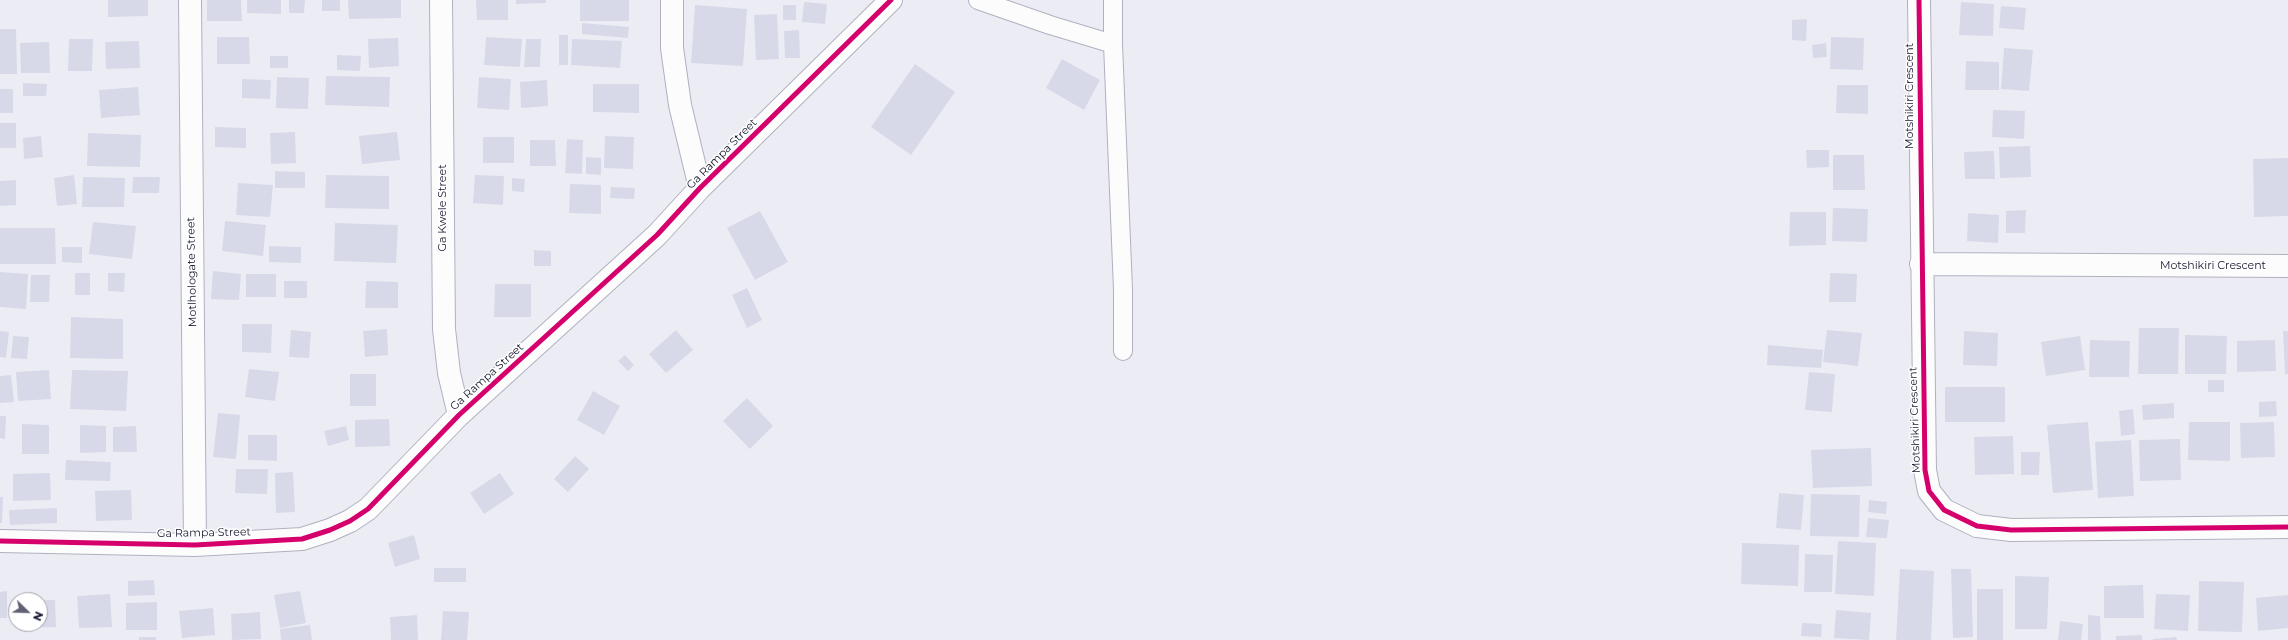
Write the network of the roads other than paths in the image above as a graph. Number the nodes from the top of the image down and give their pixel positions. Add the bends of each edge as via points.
1 (190, 0) edge
2 (441, 0) edge
3 (672, 0) edge
4 (891, 0) edge
5 (978, 0) edge
6 (1113, 0) edge
7 (1919, 0) edge
8 (1113, 44) junction
9 (700, 188) junction
10 (1921, 264) junction
11 (2288, 266) edge
12 (1123, 351) dead end
13 (459, 415) junction
14 (2288, 527) edge
15 (0, 542) edge
16 (195, 545) junction

1 - 16 street, Motlhologate Street
2 - 13 street, Ga Kwele Street via 444,329 449,373
3 - 9 street via 672,48 680,105
4 - 9 street, Ga Rampa Street
5 - 8 lane
6 - 8 lane
7 - 10 street, Motshikiri Crescent
8 - 12 lane
9 - 13 street, Ga Rampa Street via 657,235
10 - 11 street, Motshikiri Crescent
10 - 14 street, Motshikiri Crescent via 1925,470 1929,492 1944,510 1977,526 2011,530
13 - 16 street, Ga Rampa Street via 368,509 350,521 302,539
15 - 16 street, Ga Rampa Street

